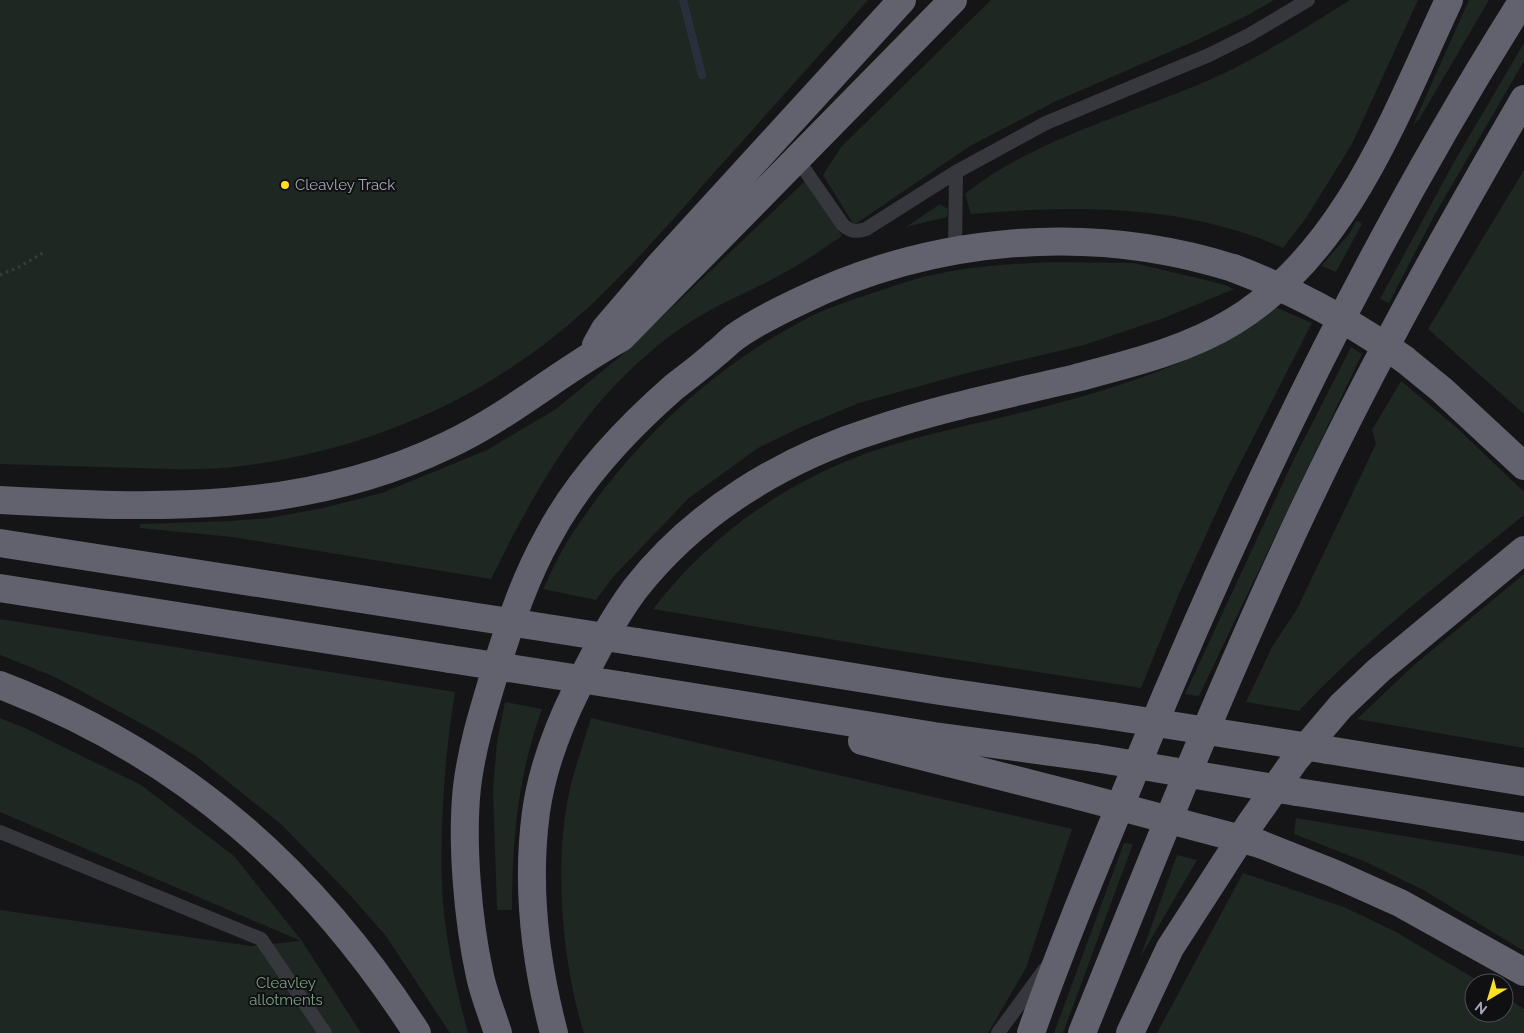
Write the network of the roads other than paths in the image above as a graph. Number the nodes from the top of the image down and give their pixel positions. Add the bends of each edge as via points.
1 (902, 0) edge
2 (953, 0) edge
3 (1308, 0) edge
4 (1449, 0) edge
5 (1523, 0) edge
6 (1524, 99) edge
7 (798, 160) junction
8 (956, 172) junction
9 (955, 250) junction
10 (590, 355) junction
11 (1524, 466) edge
12 (0, 500) edge
13 (0, 543) edge
14 (1524, 550) edge
15 (0, 588) edge
16 (0, 685) edge
17 (688, 697) junction
18 (1524, 782) edge
19 (1524, 827) edge
20 (0, 832) edge
21 (1066, 940) junction
22 (1524, 972) edge
23 (325, 1033) edge
24 (417, 1033) edge
25 (498, 1033) edge
26 (554, 1033) edge
27 (998, 1033) edge
28 (1031, 1033) edge
29 (1082, 1033) edge
30 (1130, 1033) edge

1 - 10 highway via 658,267 605,329
2 - 7 highway
3 - 8 lane via 1250,35 1166,74 1046,123
4 - 26 highway via 1389,128 1346,206 1288,279 1234,321 1205,336 1128,365 879,428 837,442 751,486 719,508 661,560 616,616 588,665 566,712 543,776 532,847 532,894 541,978
5 - 21 highway via 1427,158 1311,380 1240,526 1174,674
6 - 29 highway via 1412,298 1284,552 1223,689
7 - 8 lane via 843,225 857,232
7 - 10 highway via 621,338
8 - 9 lane
9 - 11 highway, bridge via 989,244 1074,242 1153,249 1233,268 1310,300 1356,326 1442,390
9 - 25 highway via 891,264 808,297 735,336 638,421 592,473 548,536 524,584 514,613 484,708 467,786 466,837 473,931 480,976
10 - 12 highway via 513,408 449,445 378,475 325,488 236,503 99,506
13 - 18 highway, bridge
14 - 30 highway via 1379,670 1341,706 1296,760 1250,824 1170,948
15 - 17 highway, bridge
16 - 24 highway via 41,701 120,742 182,782 244,829 275,856 337,922
17 - 19 highway, bridge
17 - 22 highway, bridge via 1260,844 1400,903
20 - 23 lane via 261,939
21 - 27 lane
21 - 28 highway

